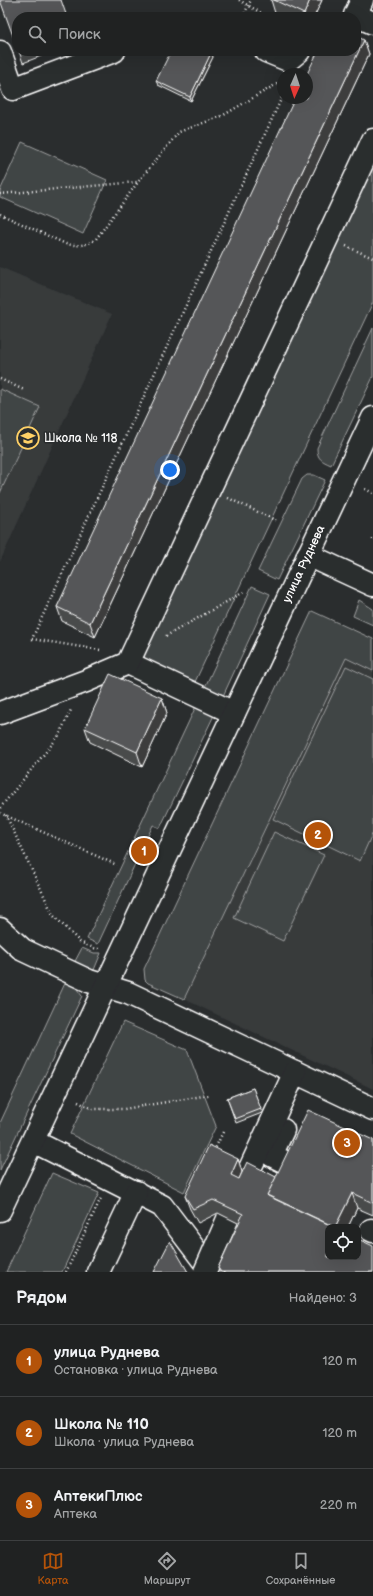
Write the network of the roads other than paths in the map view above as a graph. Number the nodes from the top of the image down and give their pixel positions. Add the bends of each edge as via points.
1 (0, 52) edge
2 (101, 56) edge
3 (278, 56) edge
4 (293, 56) edge
5 (373, 140) edge
6 (373, 418) edge
7 (308, 555) junction
8 (373, 585) edge
9 (130, 659) junction
10 (0, 712) edge
11 (234, 713) junction
12 (0, 929) edge
13 (106, 986) junction
14 (296, 1080) junction
15 (373, 1109) edge
16 (33, 1141) junction
17 (283, 1161) edge
18 (136, 1192) junction
19 (0, 1210) edge
20 (98, 1272) edge
21 (206, 1272) edge
22 (212, 1272) edge

1 - 2 street via 13,89
3 - 4 street via 288,60
5 - 9 street
6 - 7 street, улица Руднева
7 - 8 street
7 - 11 street, улица Руднева
9 - 10 street via 86,681
9 - 11 street
11 - 13 street, улица Руднева
12 - 13 street via 23,950 89,981
13 - 14 street via 128,993
13 - 16 street, улица Руднева
14 - 15 street
14 - 17 street via 271,1155
14 - 21 street, bridge via 240,1191
16 - 18 street
16 - 19 street, улица Руднева
18 - 20 street
18 - 22 street via 162,1206

